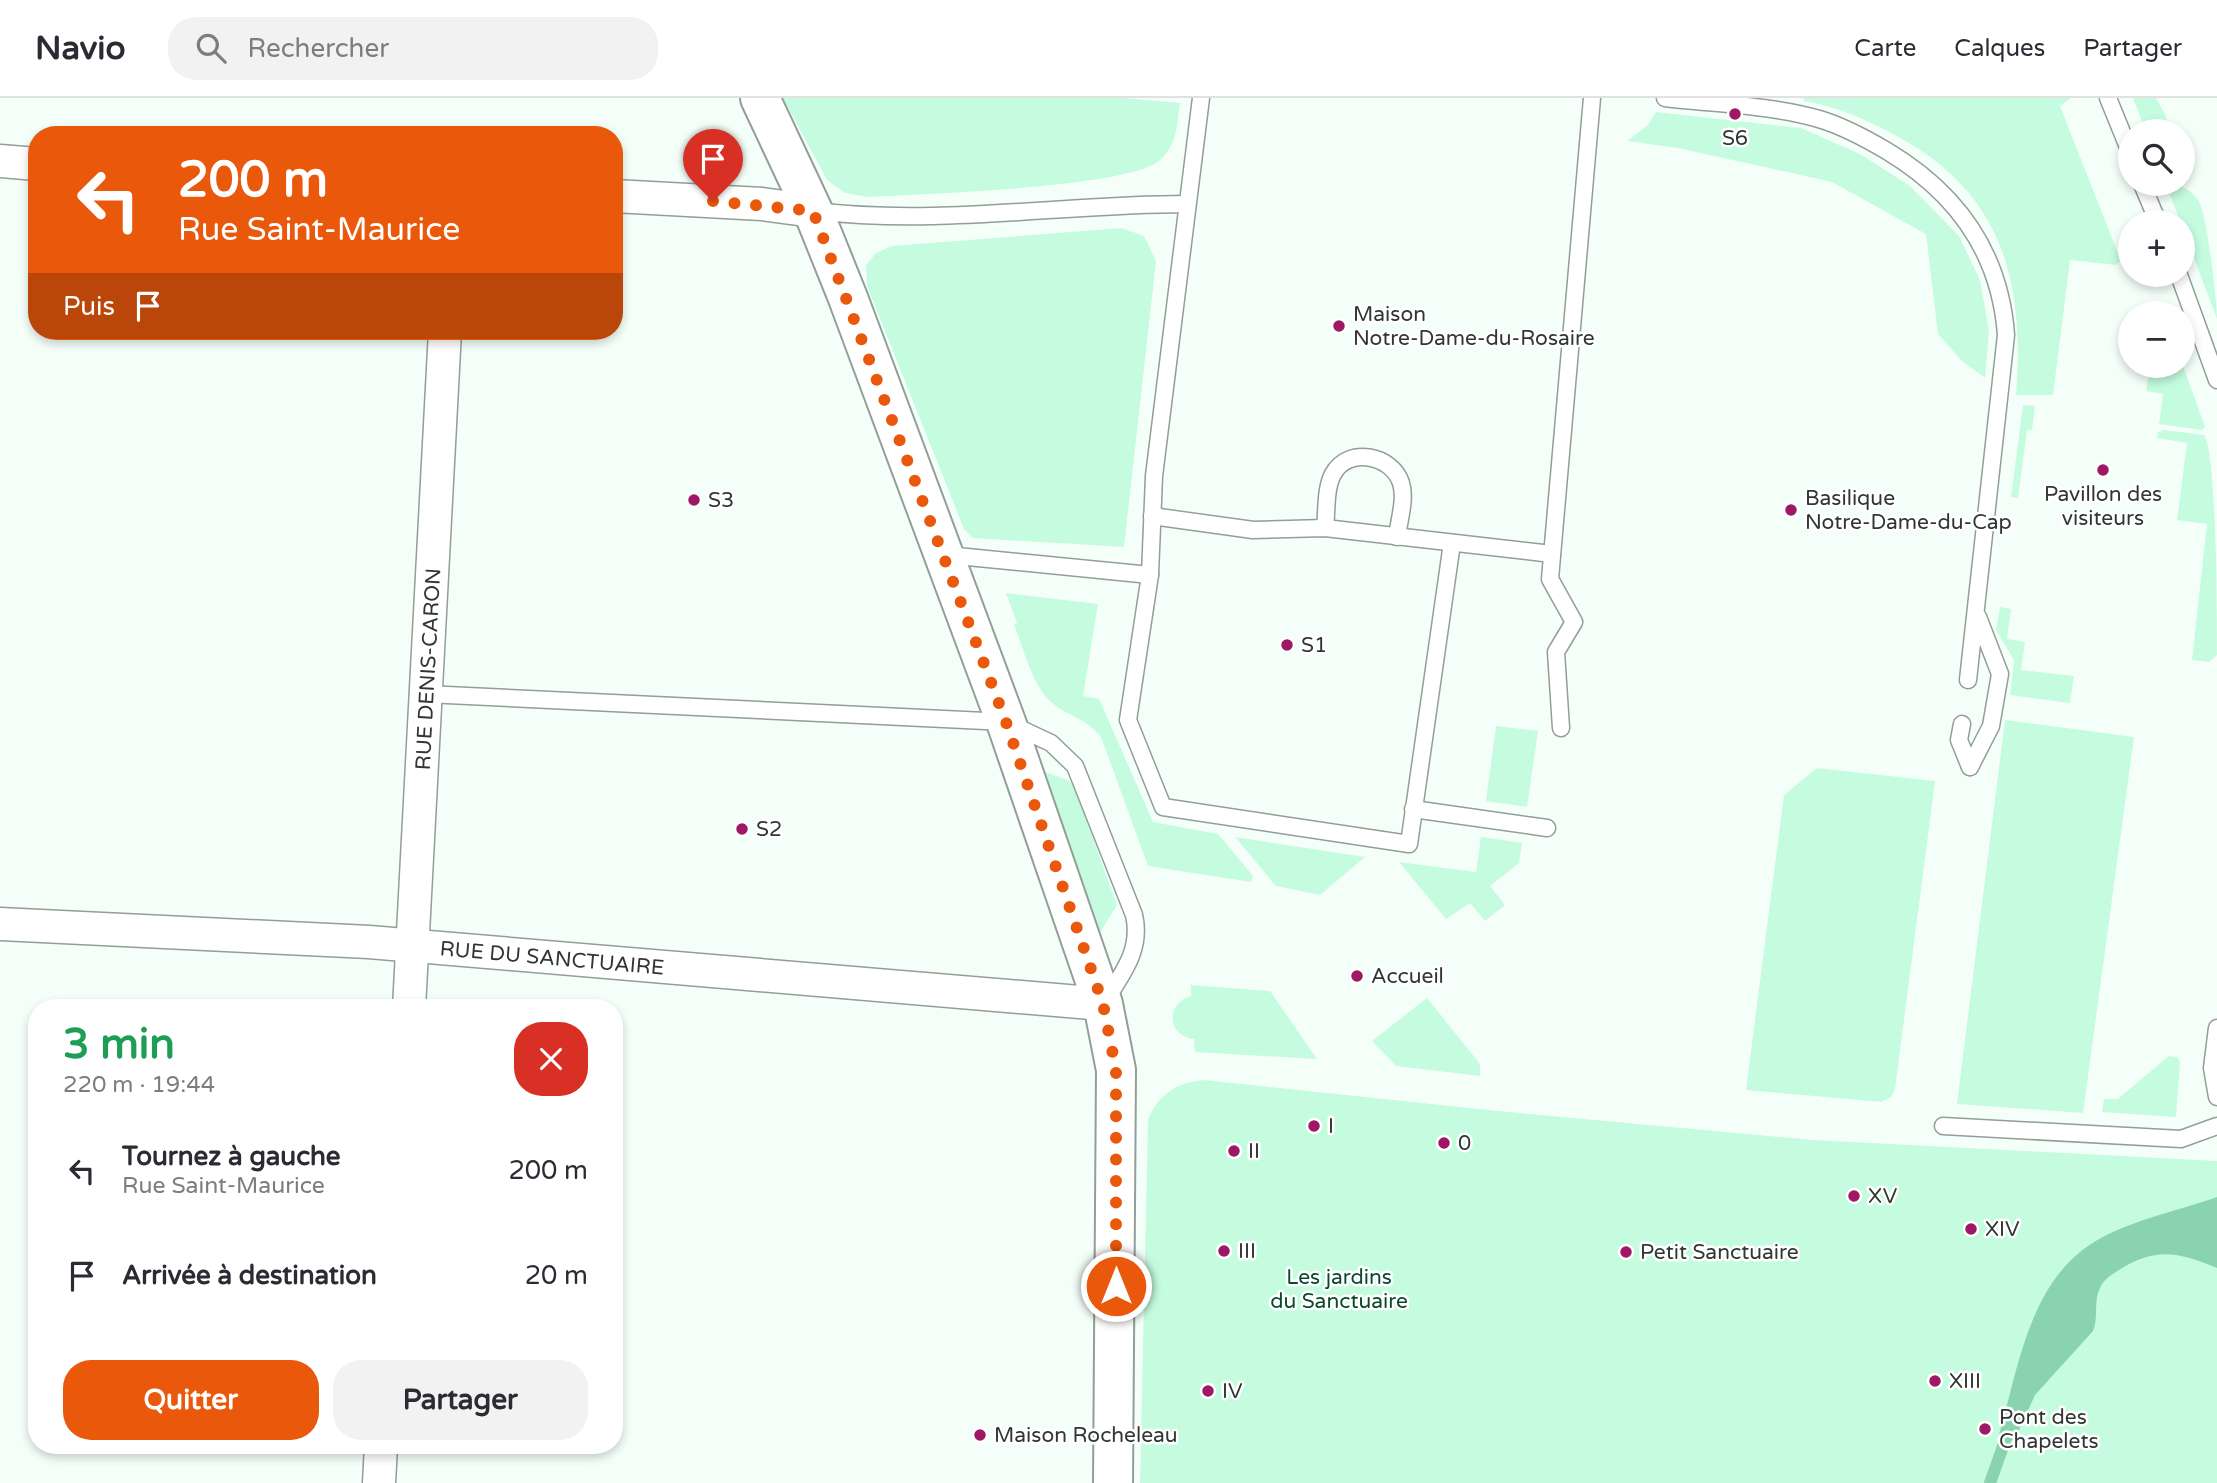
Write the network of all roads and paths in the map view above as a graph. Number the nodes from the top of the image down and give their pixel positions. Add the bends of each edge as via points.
1 (760, 98) edge
2 (1201, 98) edge
3 (1592, 98) edge
4 (1665, 98) edge
5 (2108, 98) edge
6 (2118, 123) edge
7 (0, 161) edge
8 (28, 163) edge
9 (623, 196) edge
10 (1187, 204) junction
11 (813, 211) junction
12 (2183, 287) edge
13 (445, 340) edge
14 (2217, 380) edge
15 (1152, 516) junction
16 (1325, 527) junction
17 (1397, 537) junction
18 (1452, 543) junction
19 (1552, 554) junction
20 (944, 555) junction
21 (1150, 575) junction
22 (1977, 614) junction
23 (1968, 680) dead end
24 (426, 694) junction
25 (1006, 722) junction
26 (1962, 724) dead end
27 (1561, 728) dead end
28 (1413, 809) junction
29 (1547, 828) dead end
30 (0, 924) edge
31 (413, 946) junction
32 (410, 999) edge
33 (1103, 1004) junction
34 (2217, 1028) edge
35 (2217, 1097) edge
36 (1943, 1126) dead end
37 (2217, 1126) edge
38 (381, 1454) edge
39 (379, 1483) edge
40 (1113, 1483) edge

1 - 11 street
2 - 10 lane
3 - 19 lane
4 - 22 lane via 1793,113 1850,131 1925,178 1961,211 1978,235 1998,282 2006,335
5 - 6 lane
7 - 8 street
9 - 11 street
10 - 11 lane via 895,218
10 - 15 lane
11 - 20 street
12 - 14 lane
13 - 24 street, RUE DENIS-CARON
15 - 16 lane via 1253,530
15 - 21 lane
16 - 17 lane
16 - 17 lane via 1335,470 1352,459 1372,457 1390,466 1401,483
17 - 18 lane
18 - 19 lane
18 - 28 lane
19 - 27 lane via 1550,579 1574,622 1556,652
20 - 21 lane
20 - 25 street
21 - 28 lane via 1128,720 1163,807 1409,844
22 - 23 lane
22 - 26 lane via 2000,674 1991,726 1970,767 1959,740
24 - 25 lane
24 - 31 street, RUE DENIS-CARON
25 - 33 street
25 - 33 lane via 1051,743 1075,766 1130,902 1137,928 1133,954
28 - 29 lane
30 - 31 street, RUE DU SANCTUAIRE
31 - 32 street, RUE DENIS-CARON
31 - 33 street, RUE DU SANCTUAIRE
33 - 40 street via 1116,1070
34 - 35 lane via 2212,1068
36 - 37 lane via 2180,1139
38 - 39 street

